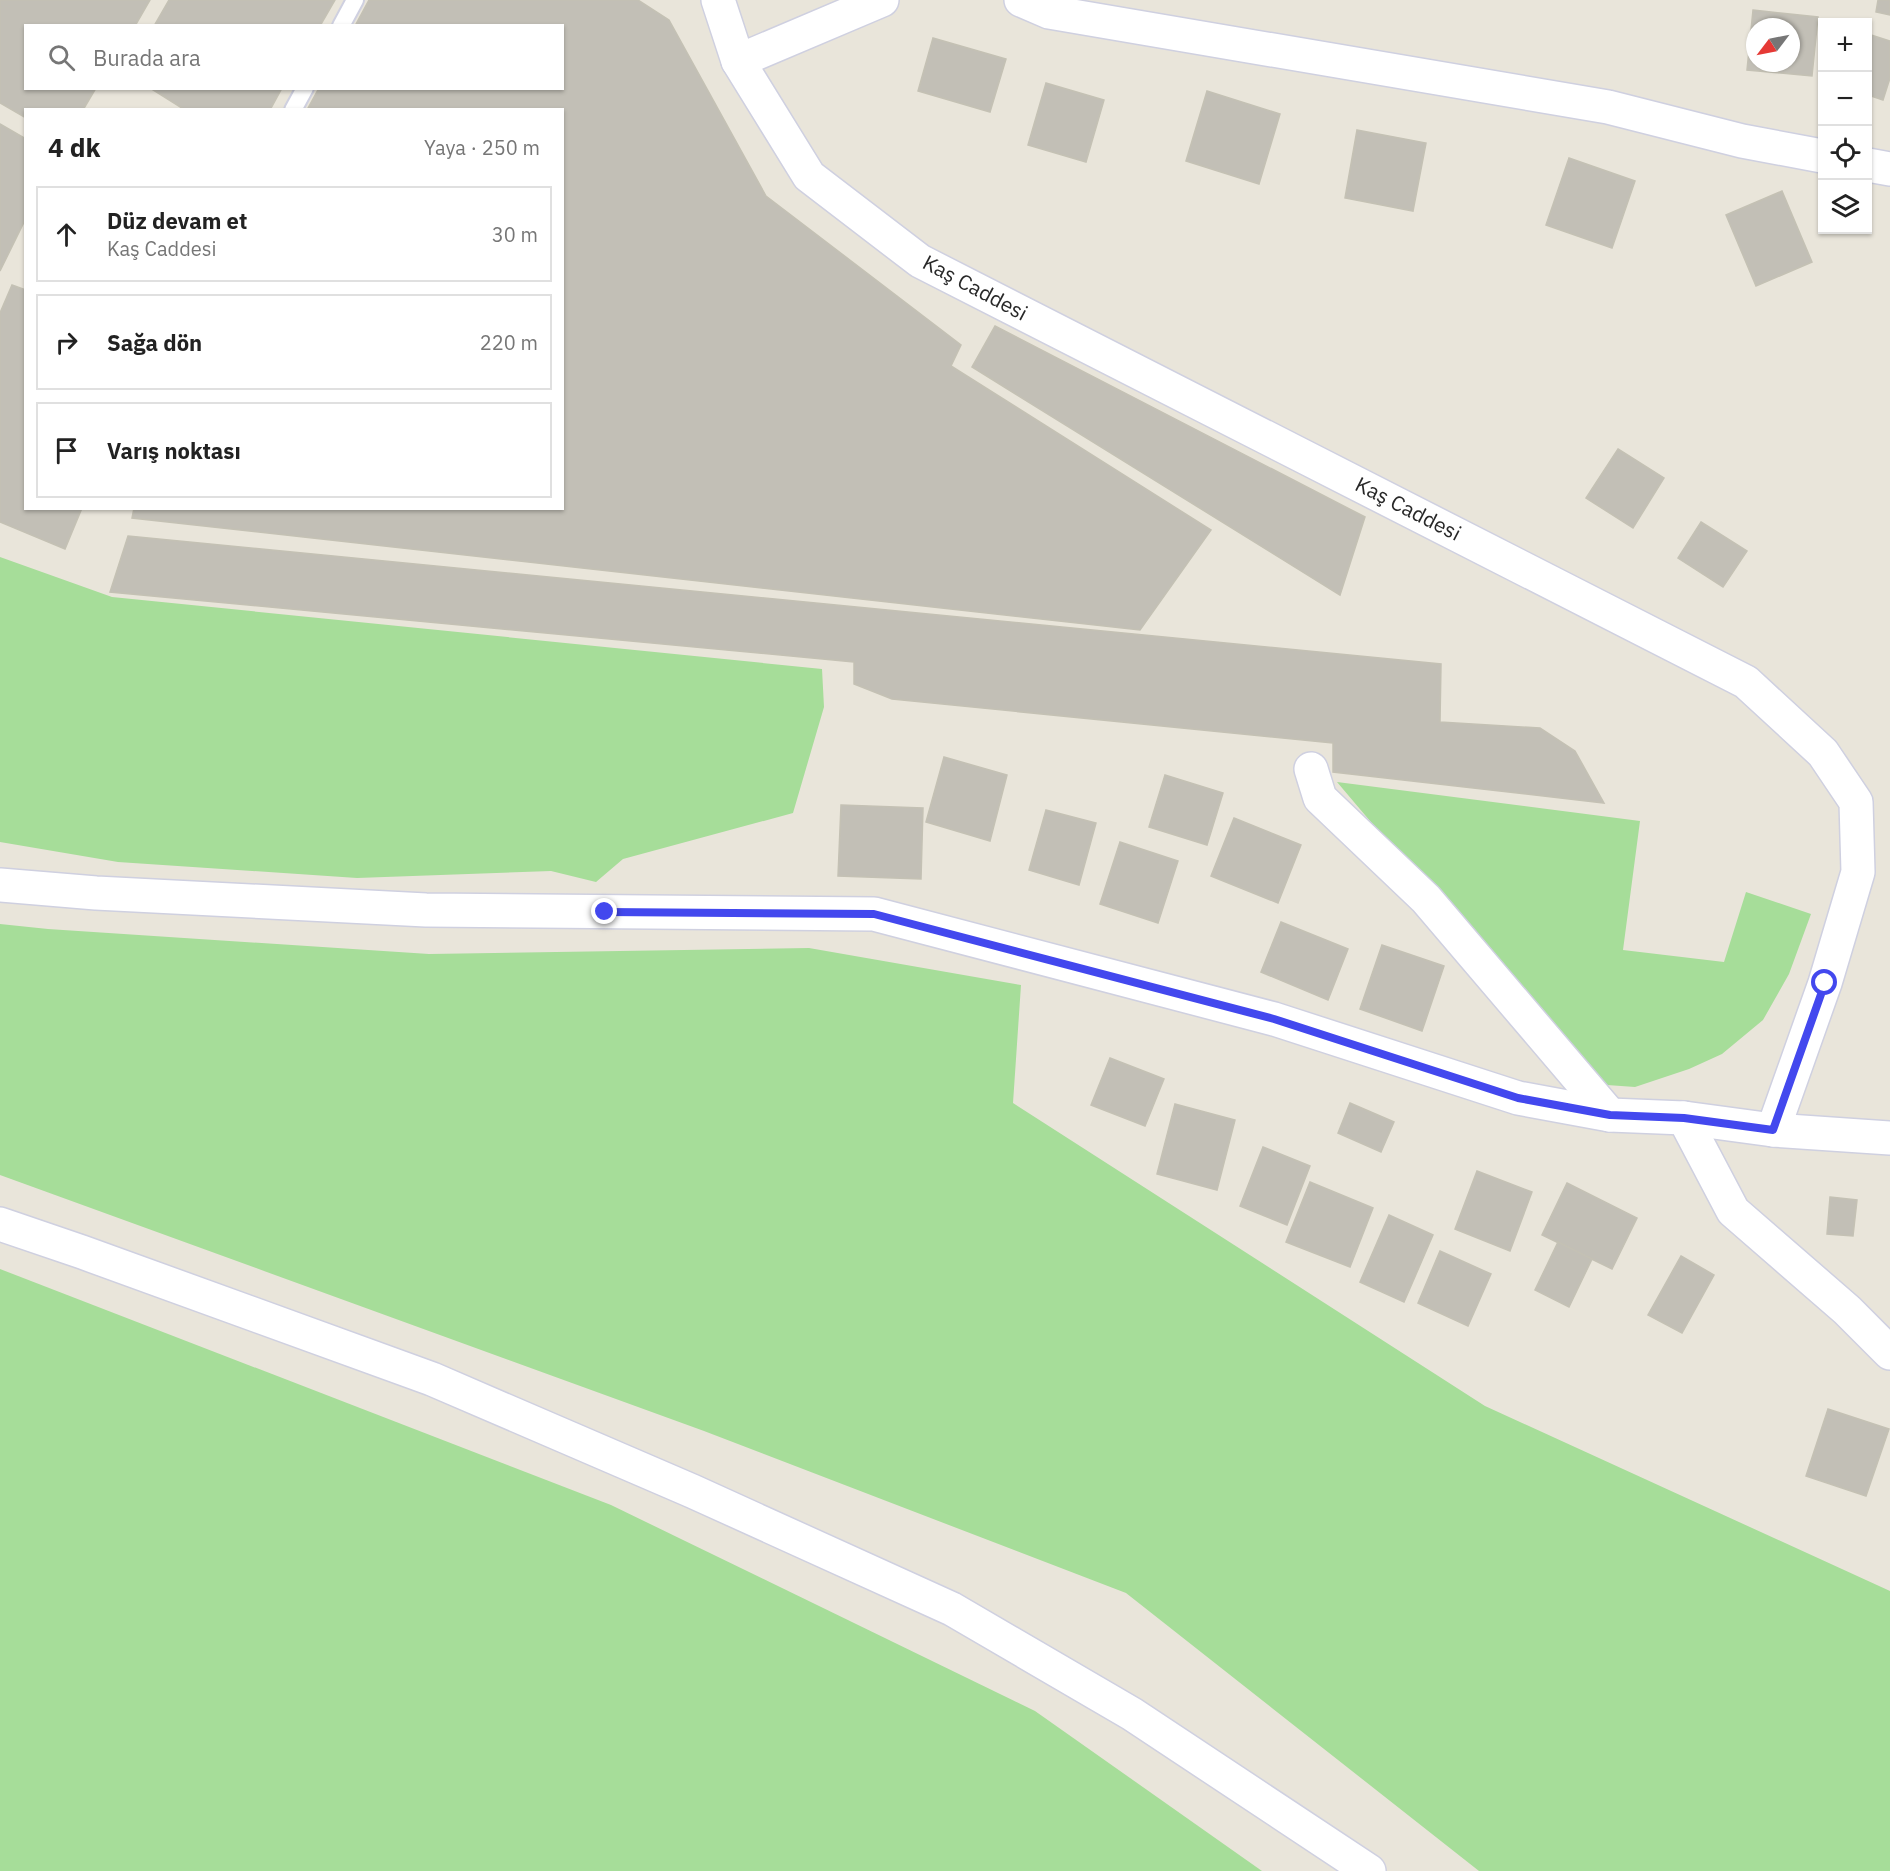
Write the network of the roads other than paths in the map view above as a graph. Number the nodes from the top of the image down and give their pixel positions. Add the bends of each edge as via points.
1 (355, 0) edge
2 (718, 0) edge
3 (882, 0) edge
4 (1021, 0) edge
5 (342, 24) edge
6 (738, 62) junction
7 (304, 90) edge
8 (294, 108) edge
9 (1818, 155) edge
10 (1872, 166) edge
11 (1890, 169) edge
12 (1311, 769) dead end
13 (0, 885) edge
14 (1610, 1115) junction
15 (1684, 1118) junction
16 (1773, 1130) junction
17 (1890, 1138) edge
18 (0, 1224) edge
19 (1890, 1353) edge
20 (1370, 1871) edge

1 - 5 lane
2 - 6 street, Kaş Caddesi
3 - 6 street
4 - 9 street via 1048,12 1608,107 1742,141
6 - 16 street, Kaş Caddesi via 809,176 920,261 1746,682 1823,753 1856,802 1858,872 1825,983
7 - 8 lane
10 - 11 street
12 - 14 street via 1320,798 1426,899
13 - 14 street via 426,910 874,914 1274,1019 1518,1098
14 - 15 street
15 - 16 street
15 - 19 street via 1733,1211 1847,1310
16 - 17 street
18 - 20 street via 432,1379 952,1609 1132,1714

